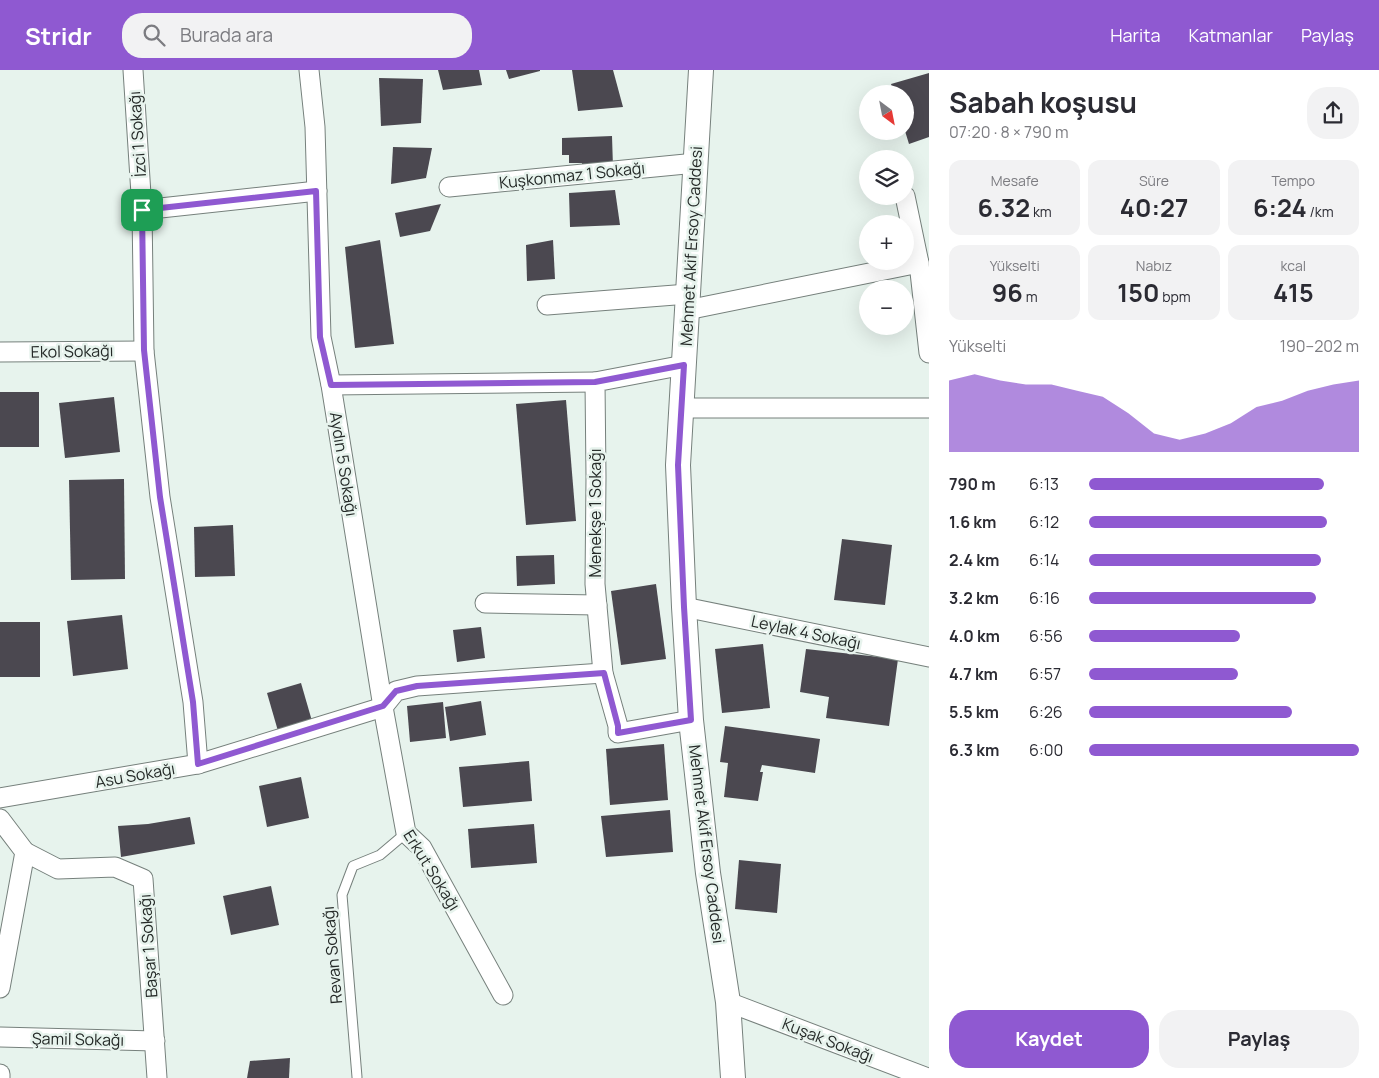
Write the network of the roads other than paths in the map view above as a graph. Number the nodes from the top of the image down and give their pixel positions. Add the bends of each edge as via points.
1 (133, 70) edge
2 (309, 70) edge
3 (701, 70) edge
4 (696, 163) junction
5 (450, 187) dead end
6 (316, 191) junction
7 (907, 205) edge
8 (142, 210) junction
9 (919, 263) junction
10 (688, 302) junction
11 (547, 305) dead end
12 (144, 350) junction
13 (0, 352) edge
14 (929, 354) edge
15 (684, 365) junction
16 (595, 382) junction
17 (331, 385) junction
18 (681, 408) junction
19 (929, 408) edge
20 (485, 603) dead end
21 (597, 605) junction
22 (684, 607) junction
23 (929, 657) edge
24 (604, 673) junction
25 (383, 706) junction
26 (691, 720) junction
27 (198, 764) junction
28 (0, 798) edge
29 (0, 818) edge
30 (406, 833) junction
31 (25, 852) junction
32 (0, 988) edge
33 (503, 995) dead end
34 (728, 1002) junction
35 (0, 1038) edge
36 (155, 1041) junction
37 (0, 1074) edge
38 (357, 1077) edge
39 (0, 1078) edge
40 (156, 1078) edge
41 (733, 1078) edge
42 (928, 1078) edge

1 - 8 street, İzci 1 Sokağı
2 - 6 street, Aydın 5 Sokağı via 315,127
3 - 4 street, Mehmet Akif Ersoy Caddesi
4 - 5 street, Kuşkonmaz 1 Sokağı
4 - 10 street, Mehmet Akif Ersoy Caddesi
6 - 8 street
6 - 17 street, Aydın 5 Sokağı via 320,337
7 - 9 street
8 - 12 street, İzci 1 Sokağı
9 - 10 street
9 - 14 street
10 - 11 street
10 - 15 street, Mehmet Akif Ersoy Caddesi
12 - 13 street, Ekol Sokağı
12 - 27 street, İzci 1 Sokağı via 160,497 193,702
15 - 16 street
15 - 18 street, Mehmet Akif Ersoy Caddesi
16 - 17 street
16 - 21 street, Menekşe 1 Sokağı
17 - 25 street, Aydın 5 Sokağı
18 - 19 street
18 - 22 street, Mehmet Akif Ersoy Caddesi via 678,465
20 - 21 street
21 - 24 street, Menekşe 1 Sokağı
22 - 23 street, Leylak 4 Sokağı
22 - 26 street, Mehmet Akif Ersoy Caddesi
24 - 25 street via 417,686 396,691
24 - 26 street, Menekşe 1 Sokağı via 618,733
25 - 27 street, Asu Sokağı
25 - 30 street, Erkut Sokağı
26 - 34 street, Mehmet Akif Ersoy Caddesi via 708,873
27 - 28 street, Asu Sokağı
29 - 31 street
30 - 33 street, Erkut Sokağı via 422,848
30 - 38 lane, Revan Sokağı via 380,855 353,866 342,895
31 - 32 street
31 - 36 street, Başar 1 Sokağı via 58,869 115,866 143,879
34 - 41 street, Mehmet Akif Ersoy Caddesi
34 - 42 street, Kuşak Sokağı
35 - 36 street, Şamil Sokağı
36 - 40 street, Başar 1 Sokağı
37 - 39 street

